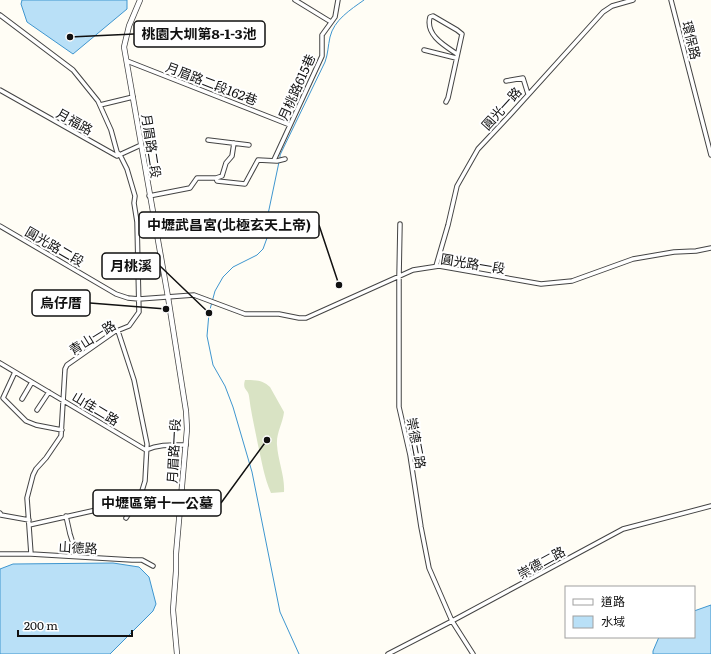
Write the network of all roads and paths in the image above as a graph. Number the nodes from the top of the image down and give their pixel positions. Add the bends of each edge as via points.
1 (140, 0) edge
2 (295, 0) edge
3 (338, 0) edge
4 (633, 0) edge
5 (671, 0) edge
6 (0, 15) edge
7 (331, 22) junction
8 (424, 50) dead end
9 (457, 56) junction
10 (127, 60) junction
11 (506, 81) dead end
12 (0, 90) edge
13 (528, 94) junction
14 (133, 97) junction
15 (446, 102) dead end
16 (100, 105) junction
17 (290, 124) junction
18 (208, 140) dead end
19 (234, 143) junction
20 (141, 145) junction
21 (249, 145) dead end
22 (120, 155) junction
23 (711, 155) edge
24 (285, 159) dead end
25 (275, 160) junction
26 (216, 178) junction
27 (149, 196) junction
28 (400, 224) dead end
29 (0, 226) edge
30 (711, 248) edge
31 (436, 266) junction
32 (399, 277) junction
33 (168, 297) junction
34 (139, 299) junction
35 (118, 330) junction
36 (0, 363) edge
37 (15, 372) junction
38 (32, 382) junction
39 (49, 392) junction
40 (22, 399) dead end
41 (64, 401) junction
42 (37, 410) dead end
43 (62, 430) junction
44 (186, 445) junction
45 (146, 450) junction
46 (114, 506) dead end
47 (711, 506) edge
48 (0, 514) edge
49 (66, 516) junction
50 (126, 518) dead end
51 (29, 523) junction
52 (0, 554) edge
53 (31, 554) junction
54 (77, 556) junction
55 (153, 566) dead end
56 (452, 621) junction
57 (177, 654) edge
58 (388, 654) edge
59 (473, 654) edge

1 - 10 street, 月眉路二段 via 125,42
2 - 7 street
3 - 7 street, 月桃路615巷 via 335,18
4 - 13 street, 圓光一路 via 612,6 603,12
5 - 23 street, 環保路
6 - 16 street, 青山一路 via 73,70
7 - 17 street, 月桃路615巷 via 322,35 322,56
8 - 9 street
9 - 9 street via 462,33 433,16 430,17 429,22 434,36
9 - 15 street
10 - 14 street, 月眉路二段
10 - 17 street, 月眉路二段162巷
11 - 13 street via 523,78
12 - 22 street, 月福路 via 117,156
13 - 31 street, 圓光一路 via 478,149 466,169 457,186
14 - 16 street
14 - 20 street, 月眉路二段
16 - 22 street, 青山一路
17 - 25 street, 月桃路615巷
18 - 19 street
19 - 21 street
19 - 26 street via 232,156 226,163 222,176
20 - 22 street
20 - 27 street, 月眉路二段
22 - 34 street, 青山一路 via 135,196
24 - 25 street
25 - 26 street via 258,160 244,184 217,181
26 - 27 street via 197,178 190,188
27 - 33 street, 月眉路二段
28 - 32 street, 崇德三路
29 - 34 street, 圓光路二段 via 116,294
30 - 31 street, 圓光路一段 via 633,259 572,281 542,284
31 - 32 street, 圓光路一段 via 413,270
32 - 33 street, 圓光路一段 via 306,318 279,314 245,314 194,295
32 - 56 street, 崇德三路 via 399,407 410,455 429,568
33 - 34 street, 圓光路二段
33 - 44 street, 月眉路一段 via 186,411
34 - 35 street, 青山一路 via 139,312 129,326
35 - 41 street, 青山一路 via 67,365 64,373
35 - 45 street via 134,380 146,437
36 - 37 street, 山佳二路
37 - 38 street, 山佳二路
37 - 43 street via 3,398 7,403 26,421
38 - 39 street, 山佳二路
38 - 40 street
39 - 41 street, 山佳二路
39 - 42 street
41 - 43 street, 青山一路
41 - 45 street, 山佳二路
43 - 51 street, 青山一路 via 62,436 33,475 27,498
44 - 45 street via 154,446
44 - 57 street, 月眉路一段 via 173,610
45 - 50 street via 145,481 141,494
46 - 49 street
47 - 56 street, 崇德二路 via 624,528
48 - 51 street
49 - 51 street
49 - 54 street
51 - 53 street, 青山一路
52 - 53 street, 山德路
53 - 54 street, 山德路
54 - 55 street, 山德路 via 142,560
56 - 58 street, 崇德二路
56 - 59 street, 崇德三路

